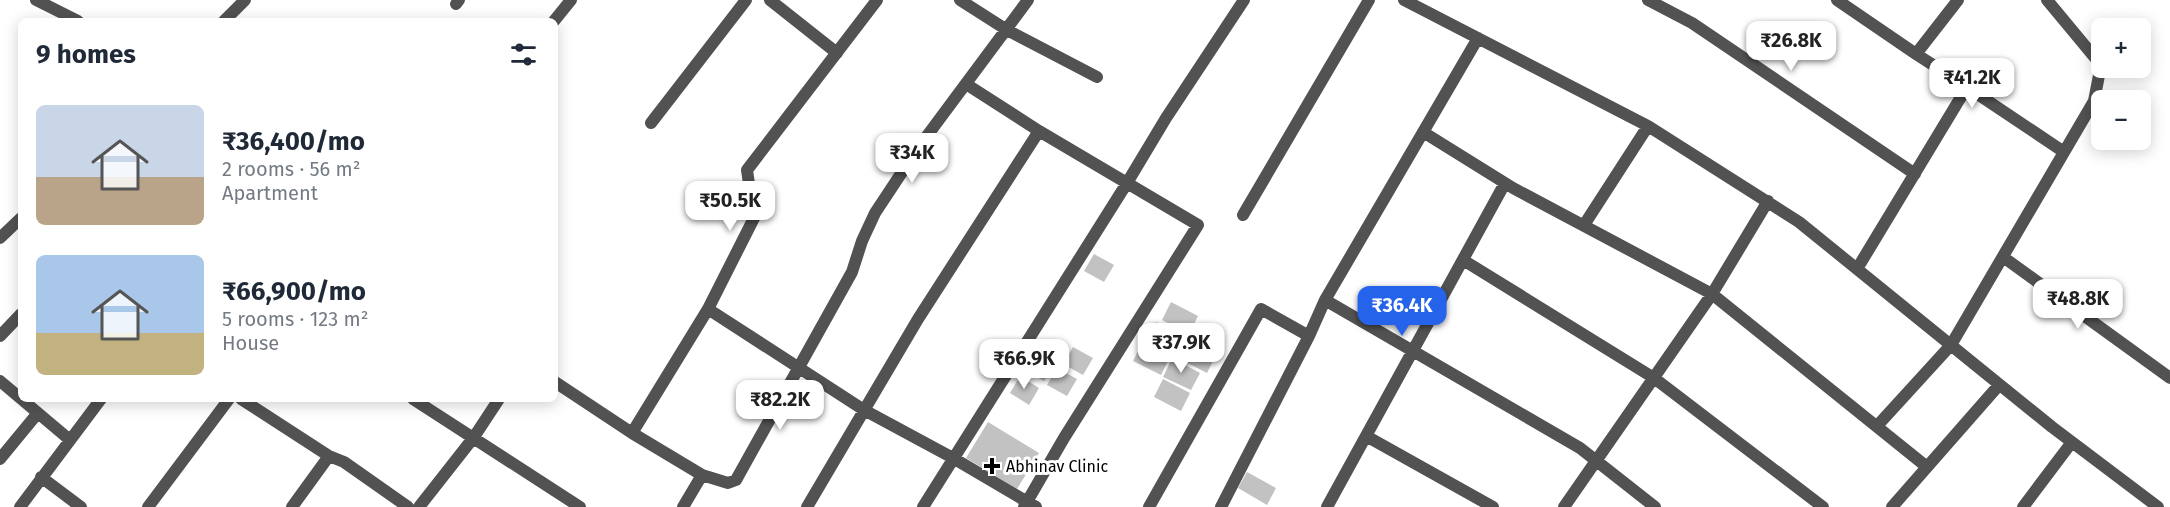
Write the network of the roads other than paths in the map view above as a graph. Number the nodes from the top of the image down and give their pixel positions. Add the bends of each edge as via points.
1 (36, 0) edge
2 (245, 0) edge
3 (571, 0) edge
4 (746, 0) edge
5 (770, 0) edge
6 (877, 0) edge
7 (960, 0) edge
8 (1028, 0) edge
9 (1244, 0) edge
10 (1369, 0) edge
11 (1404, 0) edge
12 (1648, 0) edge
13 (1837, 0) edge
14 (1958, 0) edge
15 (2047, 0) edge
16 (72, 18) edge
17 (227, 18) edge
18 (556, 18) edge
19 (1007, 30) junction
20 (1478, 38) junction
21 (837, 53) junction
22 (1916, 54) junction
23 (1097, 77) dead end
24 (966, 84) junction
25 (1967, 87) junction
26 (651, 123) dead end
27 (1648, 126) junction
28 (1039, 131) junction
29 (1423, 132) junction
30 (2064, 152) junction
31 (1915, 174) junction
32 (1127, 183) junction
33 (1505, 183) junction
34 (1768, 201) junction
35 (1243, 215) dead end
36 (18, 221) edge
37 (1584, 225) junction
38 (0, 238) edge
39 (2002, 257) junction
40 (1462, 260) junction
41 (1857, 269) junction
42 (1712, 294) junction
43 (1325, 300) junction
44 (708, 309) junction
45 (18, 317) edge
46 (0, 336) edge
47 (1309, 336) junction
48 (1951, 345) junction
49 (1412, 350) junction
50 (798, 367) junction
51 (1654, 378) junction
52 (2170, 378) edge
53 (0, 381) edge
54 (558, 384) edge
55 (1999, 385) junction
56 (18, 397) edge
57 (24, 402) edge
58 (99, 402) edge
59 (227, 402) edge
60 (246, 402) edge
61 (418, 402) edge
62 (497, 402) edge
63 (864, 410) junction
64 (37, 414) junction
65 (1877, 426) junction
66 (632, 433) junction
67 (1366, 436) junction
68 (474, 437) junction
69 (70, 440) junction
70 (2072, 442) junction
71 (329, 456) junction
72 (953, 458) junction
73 (0, 459) edge
74 (1597, 462) junction
75 (1927, 467) junction
76 (702, 475) junction
77 (41, 477) junction
78 (1029, 505) edge
79 (20, 507) edge
80 (81, 507) edge
81 (148, 507) edge
82 (292, 507) edge
83 (408, 507) edge
84 (419, 507) edge
85 (580, 507) edge
86 (683, 507) edge
87 (807, 507) edge
88 (923, 507) edge
89 (1149, 507) edge
90 (1221, 507) edge
91 (1327, 507) edge
92 (1492, 507) edge
93 (1564, 507) edge
94 (1655, 507) edge
95 (1823, 507) edge
96 (1892, 507) edge
97 (2022, 507) edge
98 (2157, 507) edge

1 - 16 street
2 - 17 street
3 - 18 street
4 - 26 street
5 - 21 street
6 - 21 street
7 - 19 street
8 - 19 street
9 - 32 street
10 - 35 street
11 - 20 street
12 - 31 street via 1692,23
13 - 22 street
14 - 22 street
15 - 30 street via 2101,65 2094,101
19 - 23 street
19 - 24 street
20 - 27 street
20 - 29 street
21 - 44 street via 747,170 754,218
22 - 25 street
24 - 28 street
24 - 50 street via 875,213 852,272
25 - 30 street
25 - 31 street
27 - 34 street
27 - 37 street
28 - 32 street
28 - 63 street
29 - 33 street
29 - 43 street
30 - 39 street
31 - 41 street
32 - 72 street
32 - 78 street via 1198,225 1093,390
33 - 37 street
33 - 40 street
34 - 41 street
34 - 42 street
36 - 38 street
37 - 42 street
39 - 48 street
39 - 52 street
40 - 49 street
40 - 51 street
41 - 48 street
42 - 51 street
42 - 65 street
43 - 47 street
43 - 49 street
44 - 50 street
44 - 66 street
45 - 46 street
47 - 89 street via 1261,309
47 - 90 street
48 - 55 street
48 - 65 street
49 - 67 street
49 - 74 street via 1580,448
50 - 63 street
50 - 76 street via 736,480 728,483
51 - 74 street
51 - 95 street
53 - 56 street
54 - 66 street
55 - 70 street
55 - 75 street
57 - 64 street
58 - 69 street
59 - 81 street
60 - 71 street
61 - 68 street
62 - 68 street
63 - 72 street
63 - 87 street
64 - 69 street
64 - 73 street
65 - 75 street
66 - 76 street
67 - 91 street
67 - 92 street
68 - 84 street
68 - 85 street
69 - 77 street
70 - 97 street
70 - 98 street
71 - 82 street
71 - 83 street via 344,462
72 - 78 street
72 - 88 street
74 - 93 street
74 - 94 street
75 - 96 street
76 - 86 street
77 - 79 street
77 - 80 street

